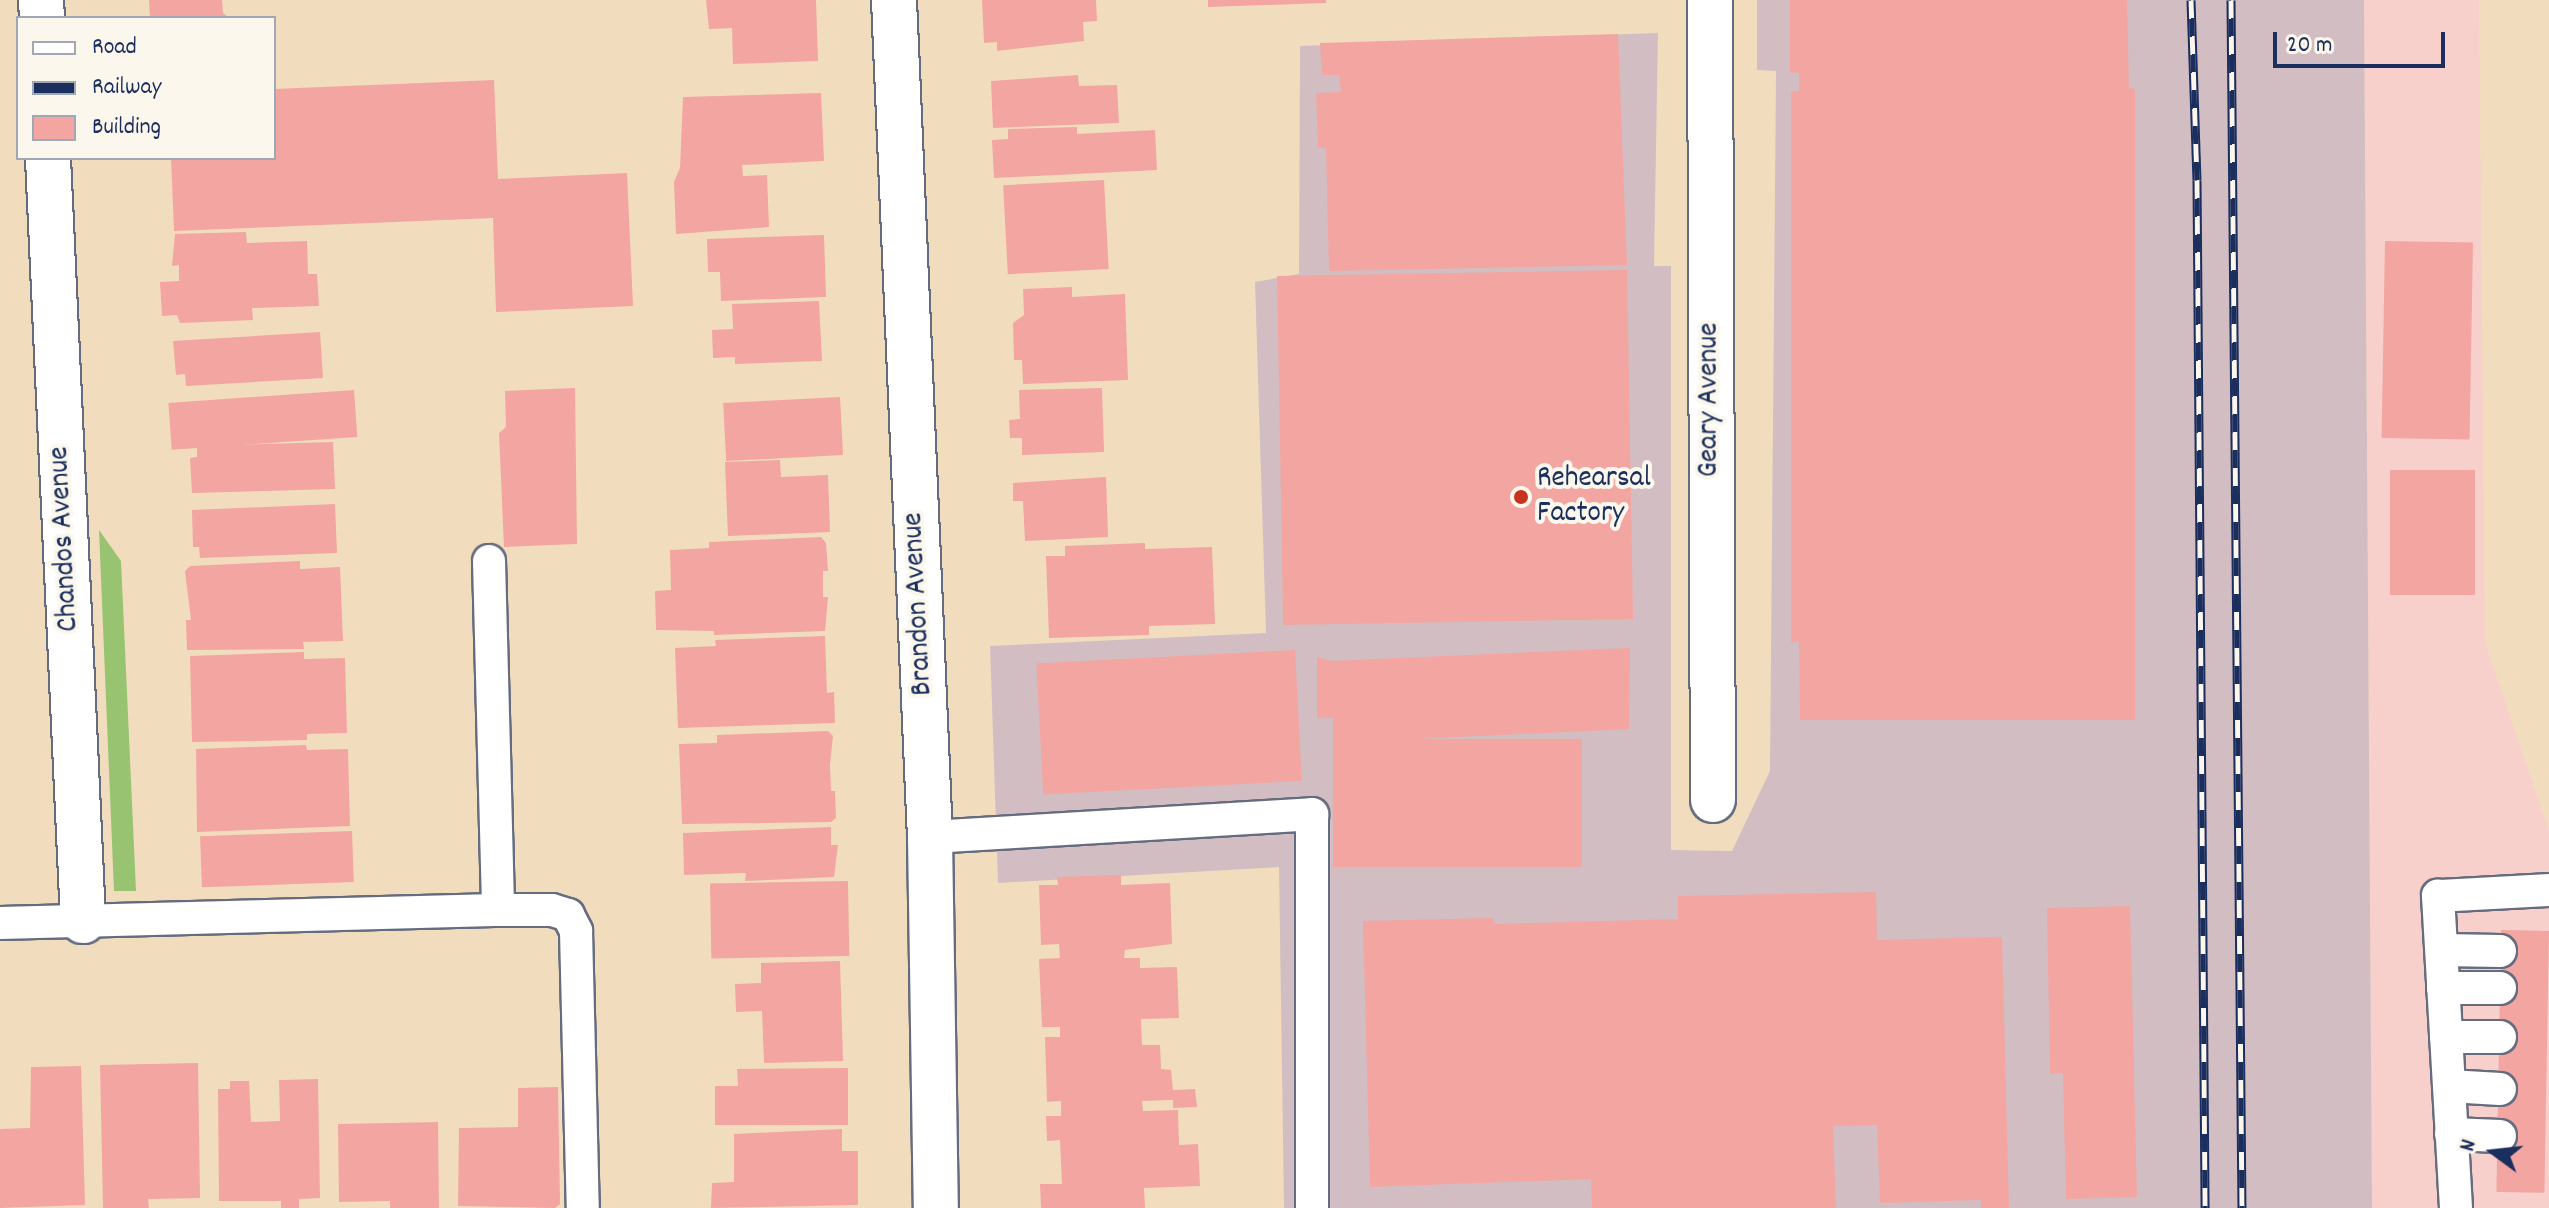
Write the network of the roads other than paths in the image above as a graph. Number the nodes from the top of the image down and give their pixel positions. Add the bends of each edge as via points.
1 (894, 0) edge
2 (1710, 0) edge
3 (48, 160) edge
4 (489, 561) dead end
5 (1713, 800) dead end
6 (930, 837) junction
7 (2549, 890) edge
8 (498, 910) junction
9 (83, 921) junction
10 (0, 923) edge
11 (2442, 950) junction
12 (2500, 951) dead end
13 (2443, 988) junction
14 (2500, 988) dead end
15 (2446, 1037) junction
16 (2500, 1037) dead end
17 (2449, 1086) junction
18 (2500, 1089) dead end
19 (2451, 1134) junction
20 (2500, 1136) dead end
21 (583, 1208) edge
22 (936, 1208) edge
23 (1312, 1208) edge
24 (2456, 1208) edge

1 - 6 street, Brandon Avenue
2 - 5 street, Geary Avenue
3 - 9 street, Chandos Avenue
4 - 8 lane
6 - 22 street, Brandon Avenue
6 - 23 lane via 1312,814
7 - 11 lane via 2438,896
8 - 9 lane
8 - 21 lane via 552,910 568,915 576,931
9 - 10 lane
11 - 12 lane
11 - 13 lane
13 - 14 lane
13 - 15 lane
15 - 16 lane
15 - 17 lane
17 - 18 lane
17 - 19 lane
19 - 20 lane
19 - 24 lane

